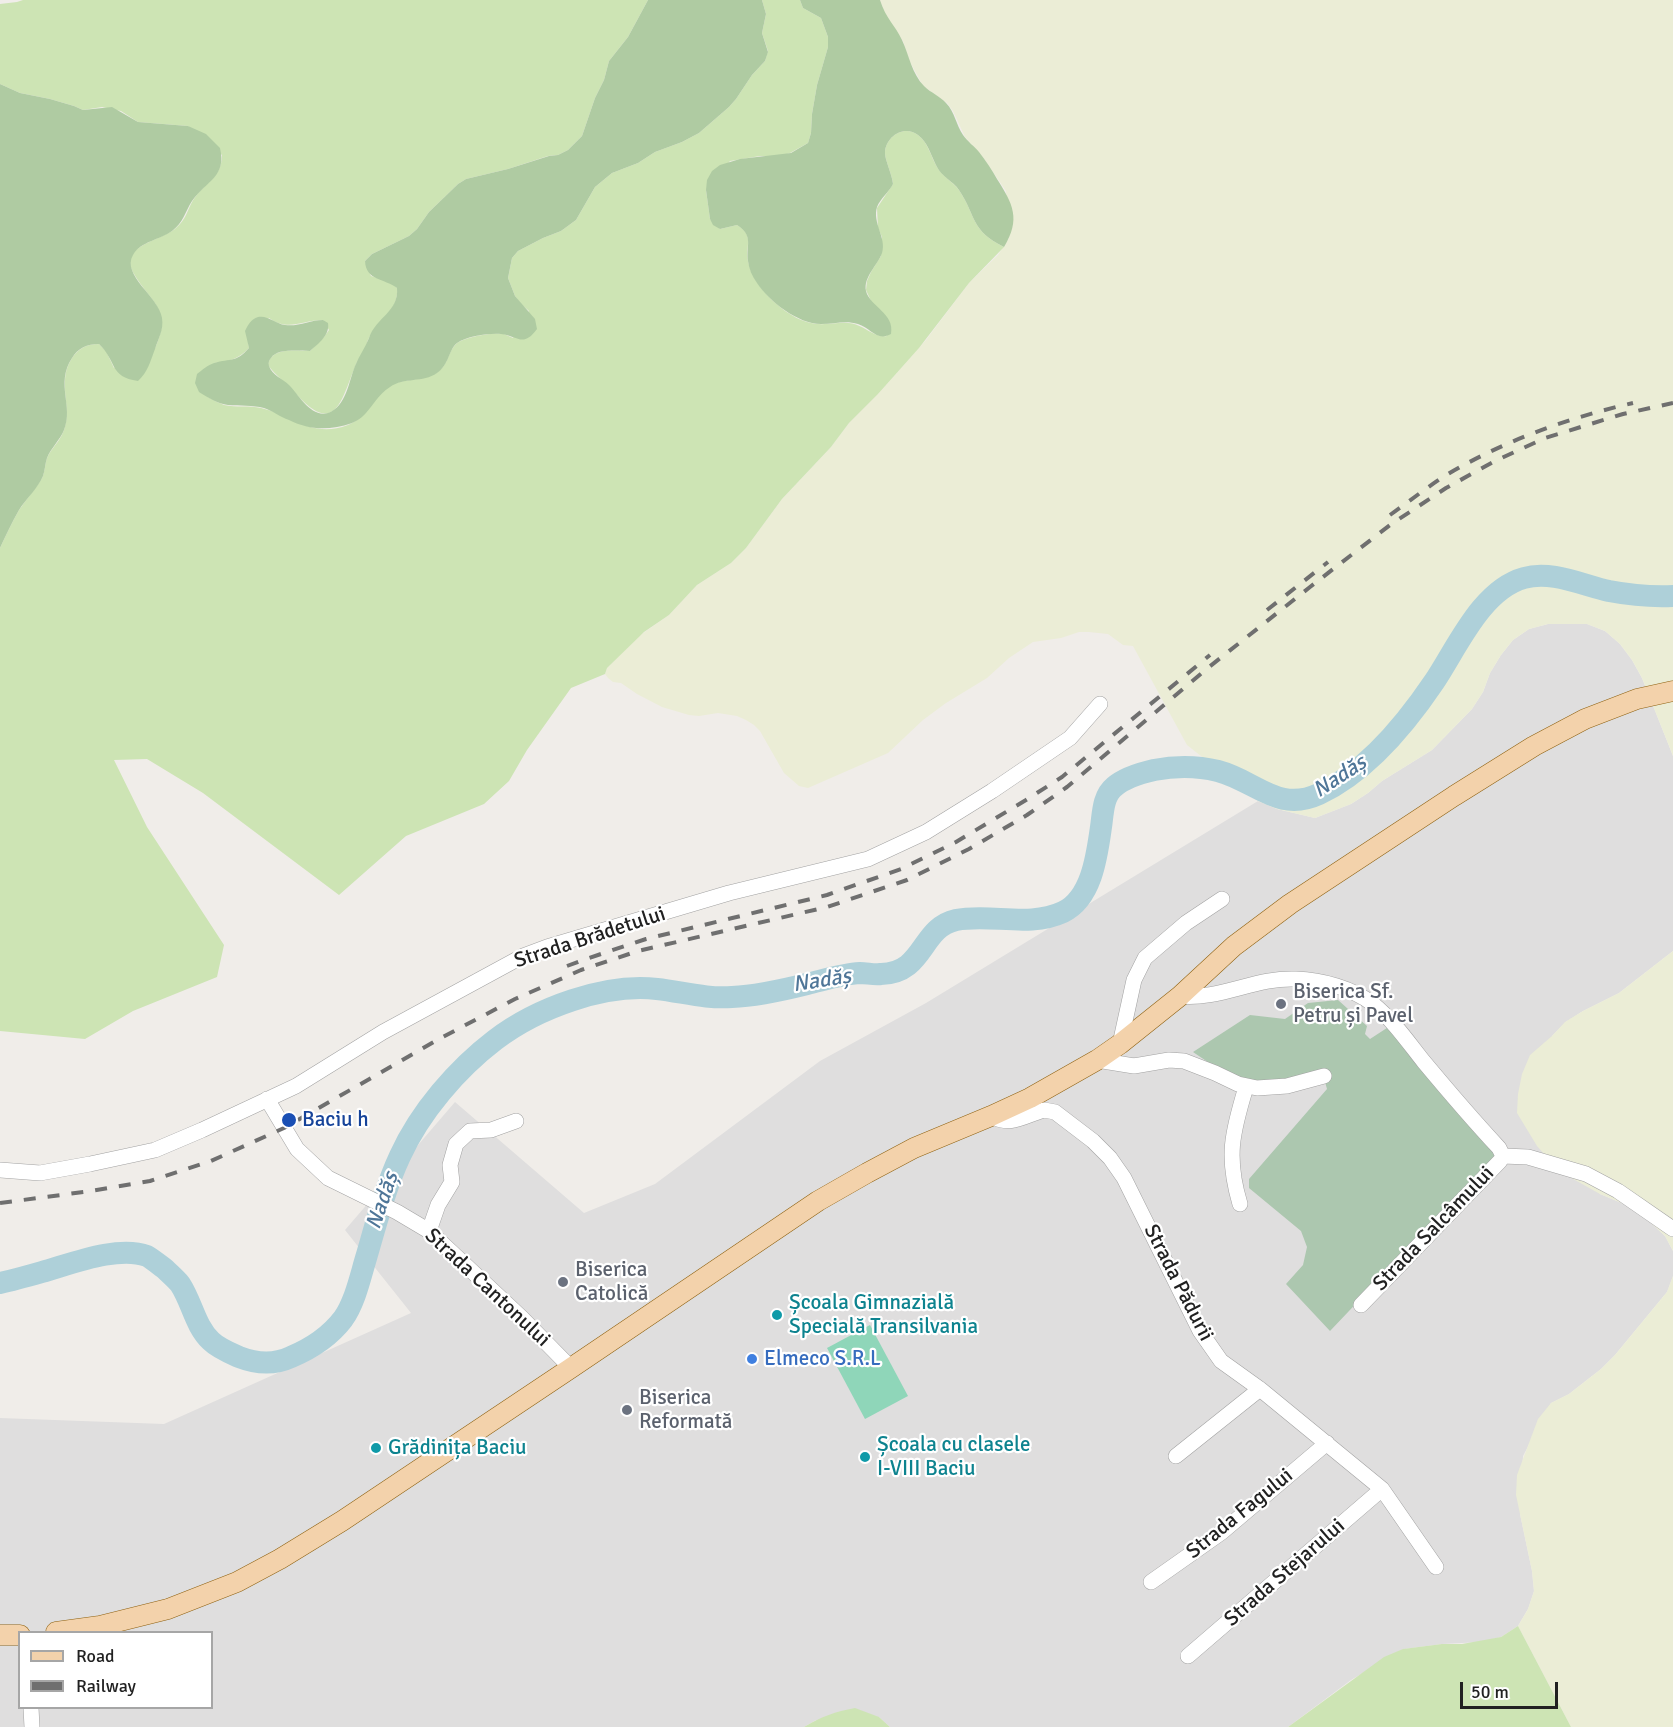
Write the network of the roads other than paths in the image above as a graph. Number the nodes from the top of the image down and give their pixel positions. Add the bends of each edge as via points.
1 (1673, 691) edge
2 (1100, 704) dead end
3 (1222, 898) dead end
4 (1179, 996) junction
5 (1120, 1044) junction
6 (1097, 1060) junction
7 (1324, 1077) dead end
8 (1246, 1087) junction
9 (267, 1099) junction
10 (991, 1116) junction
11 (516, 1121) dead end
12 (1503, 1155) junction
13 (0, 1170) edge
14 (1240, 1203) dead end
15 (1673, 1229) edge
16 (429, 1231) junction
17 (1361, 1305) dead end
18 (571, 1368) junction
19 (1260, 1389) junction
20 (1327, 1443) junction
21 (1176, 1456) dead end
22 (1382, 1490) junction
23 (1436, 1567) dead end
24 (1151, 1582) dead end
25 (63, 1631) edge
26 (0, 1635) edge
27 (18, 1635) edge
28 (1188, 1656) dead end
29 (31, 1709) edge
30 (32, 1727) edge

1 - 4 main road via 1637,699 1585,719 1534,746 1290,904 1234,946
2 - 9 street, Strada Brădetului via 1070,738 926,832 868,859 729,893 523,956
3 - 5 street via 1145,958 1134,980
4 - 5 main road
4 - 12 street, Strada Salcâmului via 1203,997 1264,981 1289,979 1318,982 1356,994 1388,1018
5 - 6 main road
6 - 8 street via 1134,1066 1184,1061
6 - 10 main road
7 - 8 street via 1277,1088
8 - 14 street via 1232,1146 1232,1169
9 - 13 street, Strada Brădetului via 155,1150 40,1173
9 - 16 street, Strada Cantonului via 297,1149 328,1178
10 - 18 main road via 914,1148 818,1201
10 - 19 street, Strada Pădurii via 1011,1122 1044,1110 1055,1112 1110,1158 1124,1178 1200,1331 1221,1361
11 - 16 street via 491,1130 470,1131 456,1144 450,1165 452,1182
12 - 15 street via 1528,1157 1586,1174
12 - 17 street, Strada Salcâmului
16 - 18 street, Strada Cantonului
18 - 25 main road via 321,1534 258,1571 168,1609
19 - 20 street, Strada Pădurii
19 - 21 street
20 - 22 street, Strada Pădurii
20 - 24 street, Strada Fagului via 1222,1532
22 - 23 street, Strada Pădurii
22 - 28 street, Strada Stejarului
26 - 27 main road
29 - 30 street

